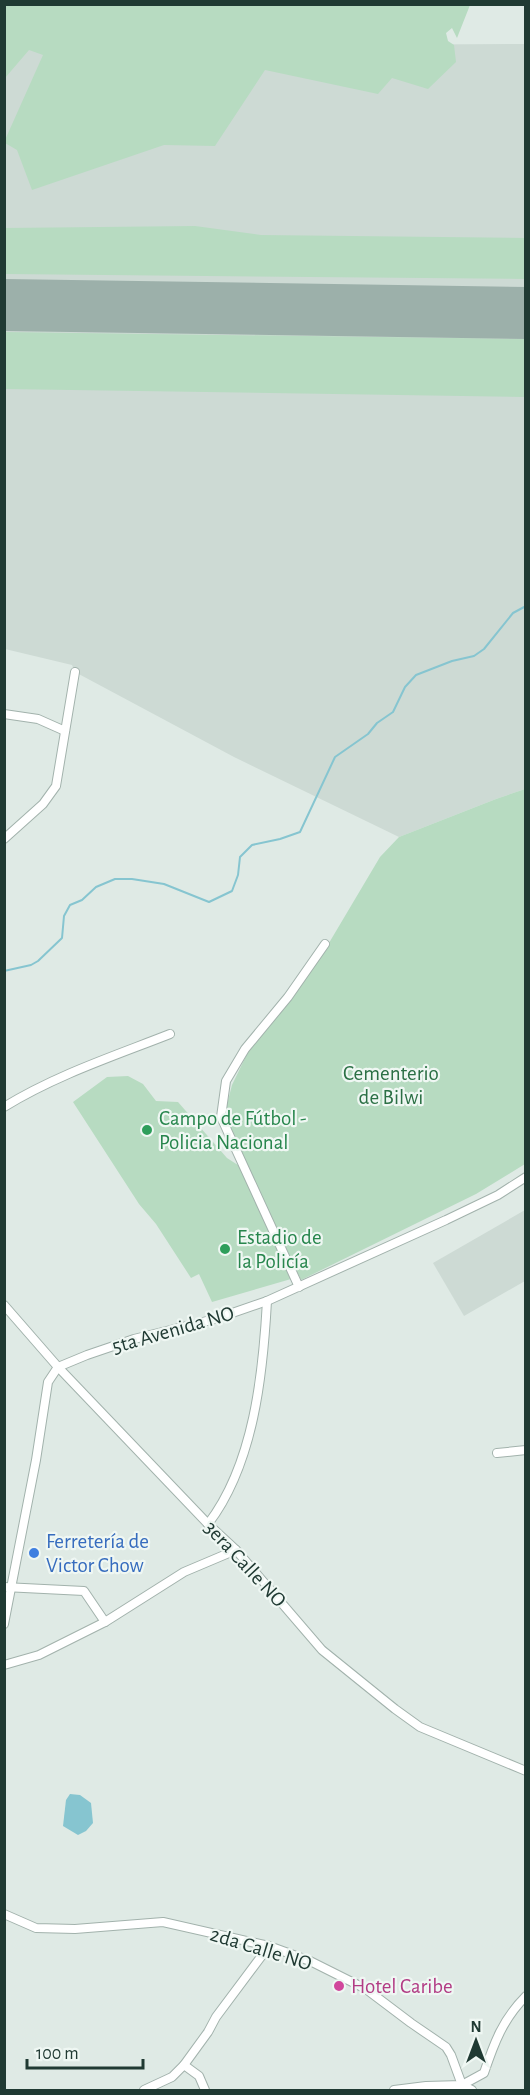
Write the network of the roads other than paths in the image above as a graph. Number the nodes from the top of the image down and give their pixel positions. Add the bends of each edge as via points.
1 (75, 672) dead end
2 (4, 714) edge
3 (65, 731) junction
4 (4, 839) edge
5 (325, 944) dead end
6 (170, 1034) dead end
7 (4, 1107) edge
8 (525, 1177) edge
9 (299, 1287) junction
10 (267, 1301) junction
11 (4, 1305) edge
12 (58, 1367) junction
13 (525, 1450) edge
14 (497, 1454) dead end
15 (208, 1524) junction
16 (236, 1550) junction
17 (8, 1587) edge
18 (105, 1622) junction
19 (4, 1624) edge
20 (4, 1665) edge
21 (525, 1771) edge
22 (4, 1914) edge
23 (269, 1946) junction
24 (525, 1996) edge
25 (184, 2065) junction
26 (462, 2085) junction
27 (144, 2091) edge
28 (205, 2091) edge
29 (394, 2091) edge
30 (472, 2091) edge

1 - 3 street
2 - 3 street via 38,719
3 - 4 street via 56,786 43,804
5 - 9 street via 245,1049 226,1082 220,1117
6 - 7 street via 75,1071
8 - 9 street, 5ta Avenida NO via 446,1220
9 - 10 street, 5ta Avenida NO
10 - 12 street, 5ta Avenida NO via 87,1354
10 - 15 street via 261,1382 253,1415 234,1479 223,1505
11 - 12 street, 3era Calle NO
12 - 15 street, 3era Calle NO
12 - 17 street via 48,1382
13 - 14 street
15 - 16 street, 3era Calle NO
16 - 18 street via 184,1572
16 - 21 street, 3era Calle NO via 322,1650 395,1709 420,1727
17 - 18 street via 84,1591
17 - 19 street
18 - 20 street via 39,1655
22 - 23 street, 2da Calle NO via 36,1929 163,1922
23 - 25 street
23 - 26 street, 2da Calle NO via 366,1989 446,2047
24 - 26 street via 497,2035 484,2073
25 - 27 street via 172,2077
25 - 28 street via 199,2076
26 - 29 street
26 - 30 street

